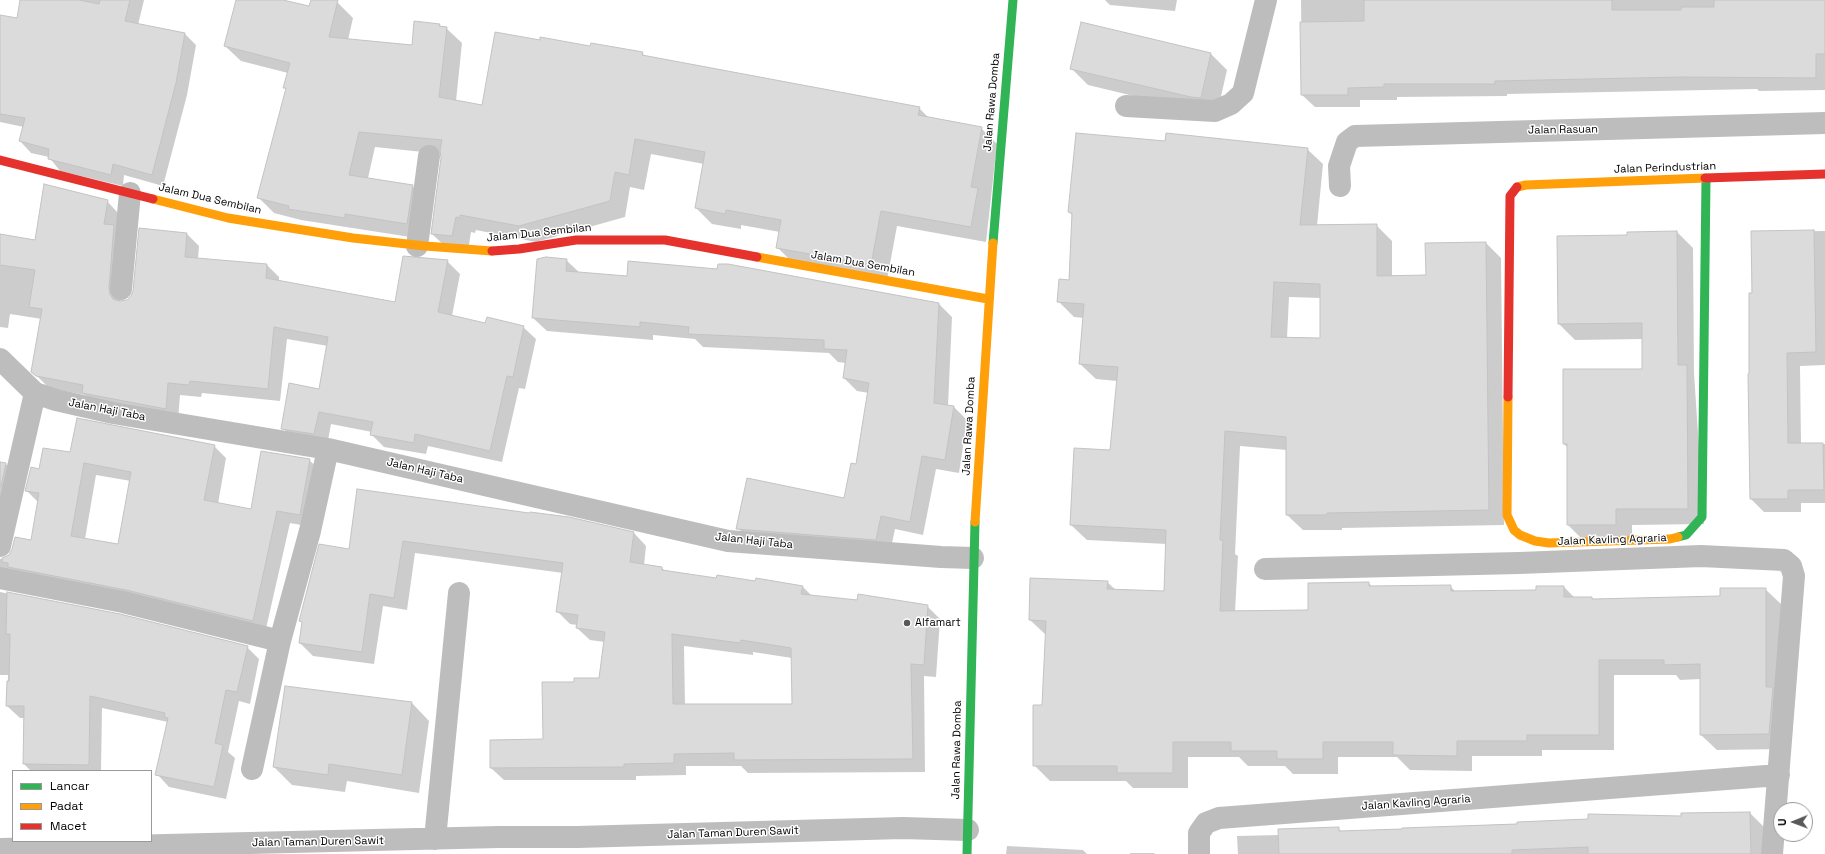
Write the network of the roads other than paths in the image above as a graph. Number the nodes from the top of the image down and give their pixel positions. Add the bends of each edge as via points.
1 (1013, 0) edge
2 (1266, 0) edge
3 (1126, 106) dead end
4 (1825, 123) edge
5 (429, 156) dead end
6 (0, 160) edge
7 (1825, 174) edge
8 (1706, 179) junction
9 (1340, 186) dead end
10 (130, 192) junction
11 (1510, 196) joint
12 (417, 246) junction
13 (121, 289) dead end
14 (988, 299) junction
15 (0, 359) edge
16 (35, 393) junction
17 (328, 449) junction
18 (0, 546) edge
19 (973, 558) junction
20 (1265, 569) dead end
21 (0, 578) edge
22 (459, 594) dead end
23 (280, 642) junction
24 (252, 769) dead end
25 (1779, 775) junction
26 (968, 830) junction
27 (435, 839) junction
28 (495, 846) edge
29 (253, 849) edge
30 (12, 851) edge
31 (967, 854) edge
32 (1199, 854) edge
33 (1772, 854) edge

1 - 14 street, Jalan Rawa Domba
2 - 3 street via 1244,93 1231,104 1215,111
4 - 9 street, Jalan Rasuan via 1355,136 1347,142 1339,166
5 - 12 street
6 - 10 street, Jalam Dua Sembilan
7 - 8 street, Jalan Perindustrian
8 - 11 street, Jalan Perindustrian via 1526,185 1516,187
8 - 11 street, Jalan Kavling Agraria via 1702,517 1686,535 1670,539 1549,543 1520,535 1509,522 1507,515
10 - 12 street, Jalam Dua Sembilan via 228,218
10 - 13 street
12 - 14 street, Jalam Dua Sembilan via 486,251 519,249 576,240 665,240
14 - 19 street, Jalan Rawa Domba
15 - 16 street
16 - 17 street, Jalan Haji Taba via 113,413
16 - 18 street
17 - 19 street, Jalan Haji Taba via 728,541
17 - 23 street via 310,531
19 - 26 street, Jalan Rawa Domba
20 - 25 street, Jalan Kavling Agraria via 1701,556 1784,560 1791,566 1794,576
21 - 23 street via 123,602
22 - 27 street
23 - 24 street
25 - 32 street, Jalan Kavling Agraria via 1219,818 1206,823 1199,833
25 - 33 street, Jalan Kavling Agraria
26 - 28 street, Jalan Taman Duren Sawit via 903,828 577,837
26 - 31 street, Jalan Rawa Domba
27 - 28 street, Jalan Taman Duren Sawit
27 - 29 street, Jalan Taman Duren Sawit
29 - 30 street, Jalan Taman Duren Sawit

